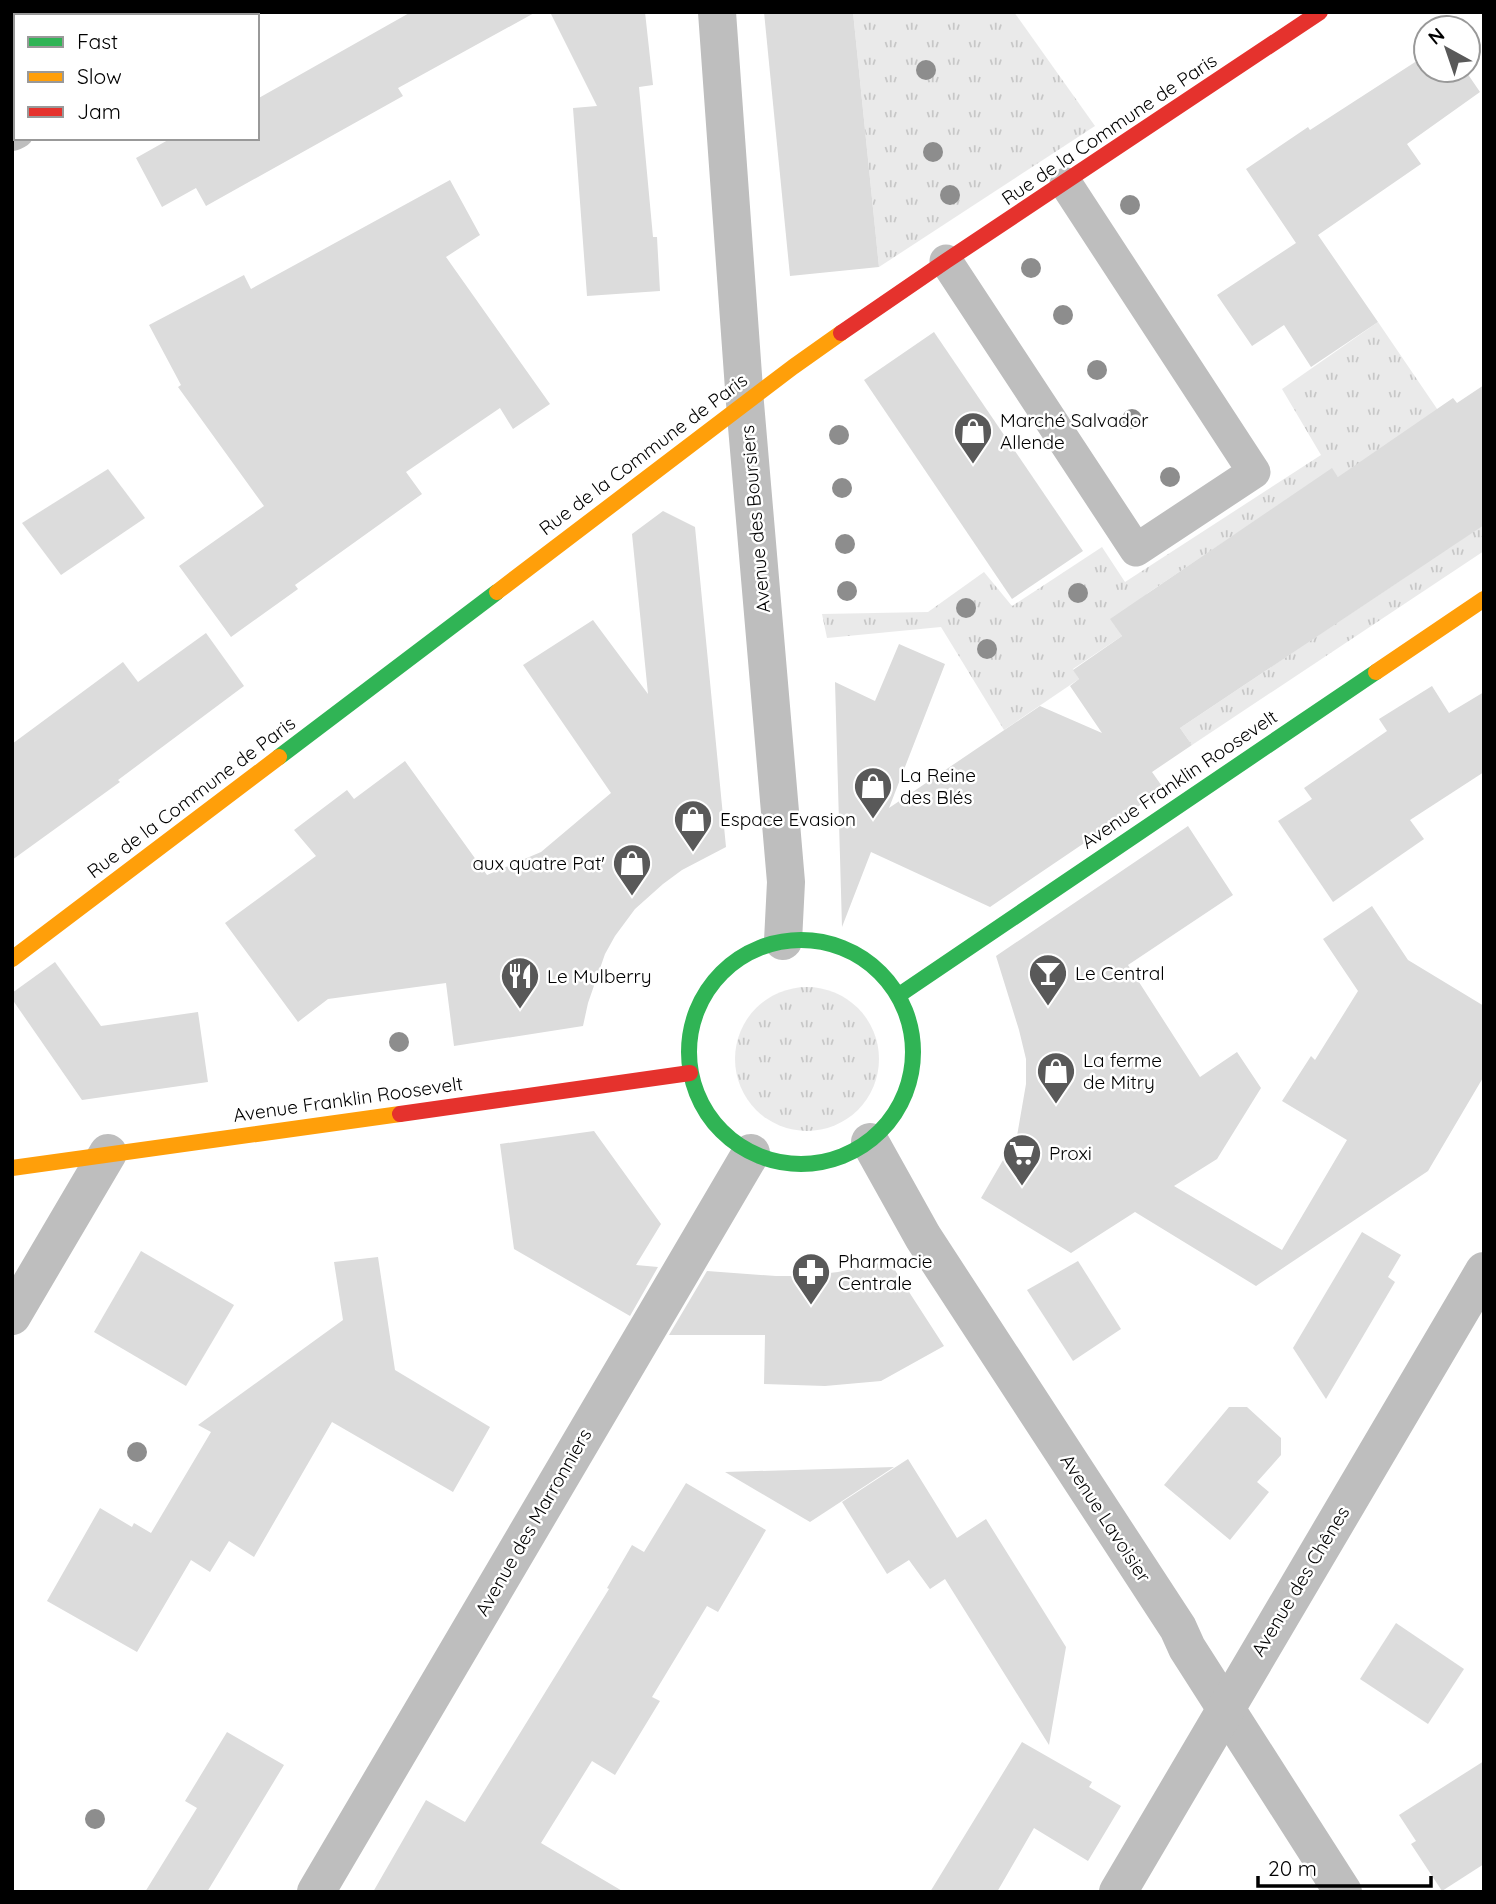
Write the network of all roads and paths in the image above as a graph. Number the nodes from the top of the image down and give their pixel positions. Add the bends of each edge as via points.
1 (717, 12) edge
2 (1320, 12) edge
3 (1066, 184) junction
4 (946, 261) junction
5 (745, 403) junction
6 (1484, 599) edge
7 (783, 941) junction
8 (12, 959) edge
9 (899, 995) junction
10 (690, 1073) junction
11 (870, 1142) junction
12 (108, 1153) junction
13 (751, 1153) junction
14 (12, 1168) edge
15 (1484, 1270) edge
16 (12, 1316) edge
17 (1226, 1707) junction
18 (316, 1892) edge
19 (1118, 1892) edge
20 (1343, 1892) edge

1 - 5 street, Avenue des Boursiers
2 - 3 street, Rue de la Commune de Paris
3 - 4 street, Rue de la Commune de Paris
3 - 4 lane via 1254,472 1147,543 1136,550
4 - 5 street, Rue de la Commune de Paris
5 - 7 street, Avenue des Boursiers via 786,883
5 - 8 street, Rue de la Commune de Paris
6 - 9 street, Avenue Franklin Roosevelt
7 - 9 street via 817,940 850,950 878,969
7 - 10 street via 748,952 720,974 700,1003 689,1037
9 - 11 street via 911,1025 914,1058 908,1090 892,1119
10 - 12 street, Avenue Franklin Roosevelt
10 - 13 street via 702,1105 722,1133
11 - 13 street via 842,1157 812,1165 781,1163
11 - 17 street, Avenue Lavoisier via 923,1237
12 - 14 street, Avenue Franklin Roosevelt
12 - 16 street
13 - 18 street, Avenue des Marronniers
15 - 17 street, Avenue des Chênes
17 - 19 street, Avenue des Chênes
17 - 20 street, Avenue Lavoisier

